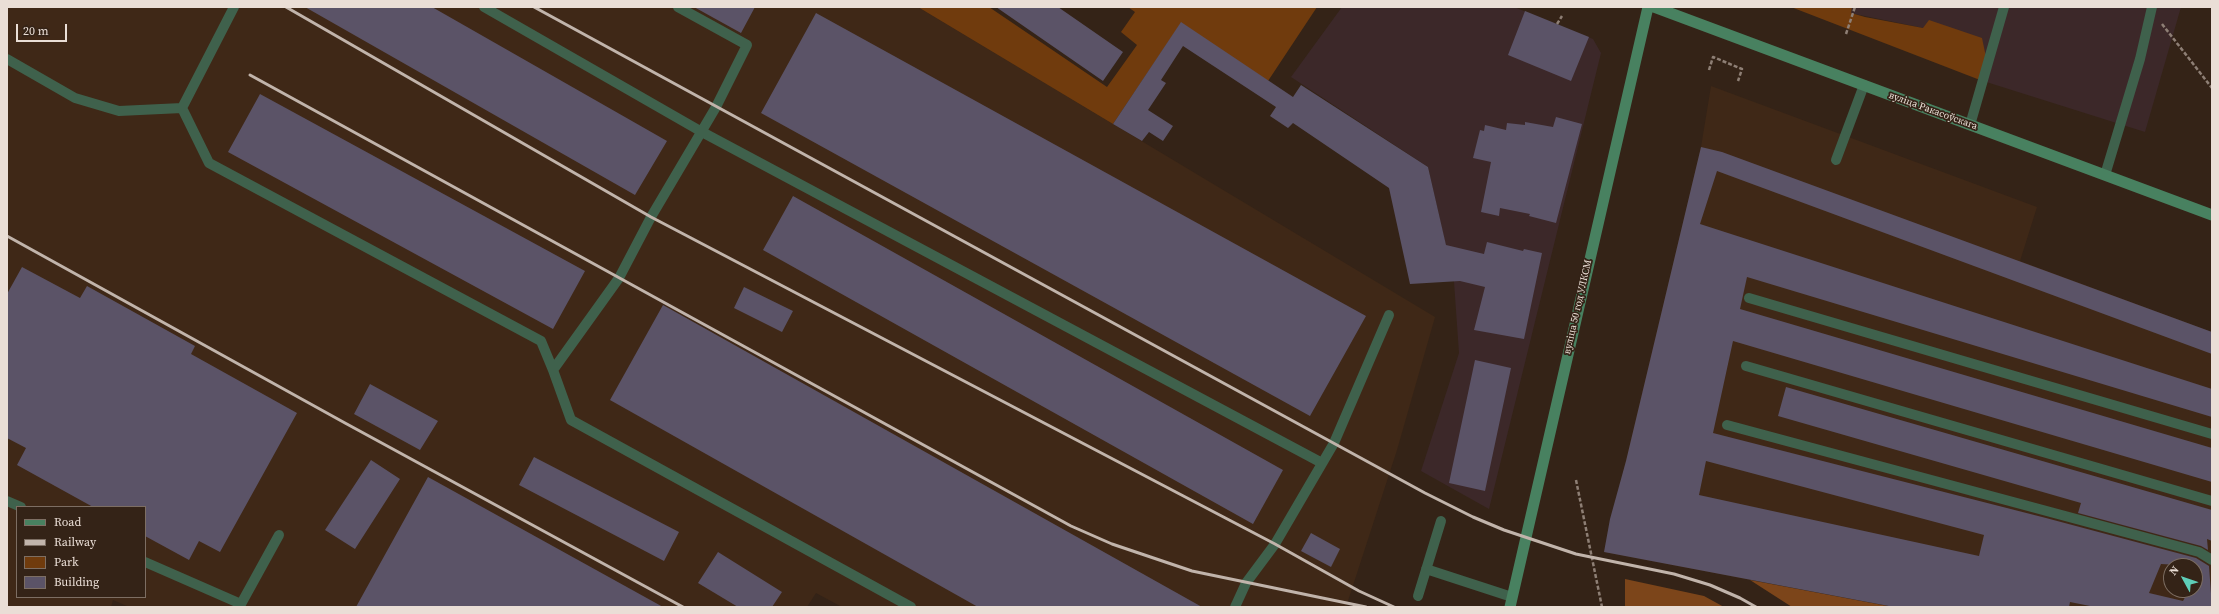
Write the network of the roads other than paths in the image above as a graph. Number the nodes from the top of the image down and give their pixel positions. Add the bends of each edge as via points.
1 (234, 7) edge
2 (484, 7) edge
3 (678, 7) edge
4 (1648, 7) edge
5 (1654, 7) edge
6 (2004, 7) edge
7 (2151, 9) edge
8 (7, 59) edge
9 (1864, 85) junction
10 (182, 108) junction
11 (1970, 125) junction
12 (702, 132) junction
13 (1836, 160) dead end
14 (2105, 175) junction
15 (2212, 215) edge
16 (1749, 298) dead end
17 (1389, 315) dead end
18 (1746, 366) dead end
19 (553, 370) junction
20 (1727, 425) dead end
21 (2212, 434) edge
22 (1322, 463) junction
23 (7, 501) edge
24 (2212, 501) edge
25 (20, 506) edge
26 (1441, 522) dead end
27 (279, 535) dead end
28 (2212, 560) edge
29 (146, 562) edge
30 (1426, 569) junction
31 (1418, 596) dead end
32 (1511, 602) edge
33 (911, 607) edge
34 (1234, 607) edge

1 - 10 lane
2 - 12 lane
3 - 12 lane via 747,45
4 - 32 main road, вуліца 50 год УЛКСМ
5 - 9 main road, вуліца Ракасоўскага
6 - 11 lane
7 - 14 lane via 2140,59
8 - 10 lane via 75,98 119,111
9 - 11 main road, вуліца Ракасоўскага
9 - 13 lane
10 - 19 lane via 209,163 541,341
11 - 14 main road, вуліца Ракасоўскага
12 - 19 lane via 651,217 619,278
12 - 22 lane
14 - 15 main road, вуліца Ракасоўскага
16 - 21 lane
17 - 22 lane via 1334,443
18 - 24 lane
19 - 33 lane via 571,420
20 - 28 lane via 2199,552
22 - 34 lane via 1275,544 1246,583
23 - 25 lane
26 - 30 lane
27 - 29 lane via 241,604
30 - 31 lane
30 - 32 lane

